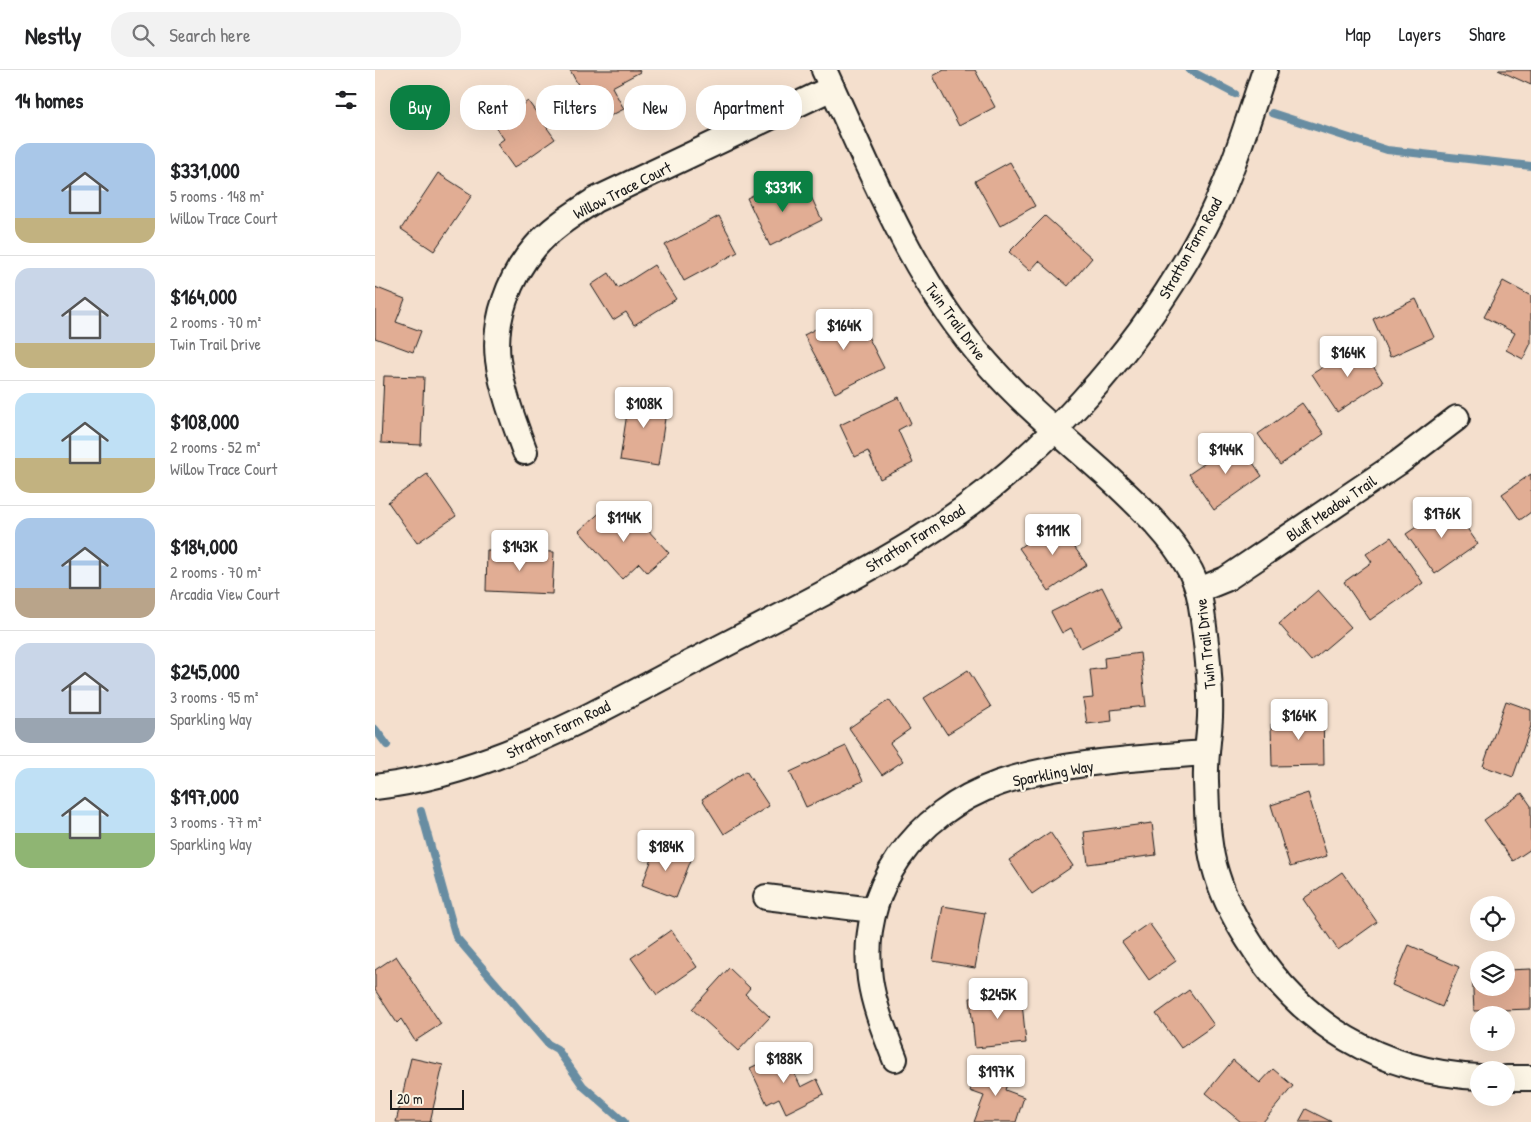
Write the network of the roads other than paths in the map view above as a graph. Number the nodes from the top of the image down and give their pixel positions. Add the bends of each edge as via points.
1 (1265, 70) edge
2 (828, 79) edge
3 (1457, 418) dead end
4 (1054, 430) junction
5 (525, 452) dead end
6 (1199, 590) junction
7 (1206, 753) junction
8 (375, 787) edge
9 (766, 897) dead end
10 (873, 910) junction
11 (895, 1059) dead end
12 (1470, 1076) edge
13 (1515, 1078) edge
14 (1531, 1078) edge

1 - 4 street, Stratton Farm Road via 1236,157 1206,225 1173,284 1119,358
2 - 4 street, Twin Trail Drive via 902,238 927,284 983,360
2 - 5 street, Willow Trace Court via 595,200 564,220 535,246 509,287 498,334 498,360 510,411
3 - 6 street, Bluff Meadow Trail via 1398,463 1234,574
4 - 6 street, Twin Trail Drive via 1150,517 1187,565
4 - 8 street, Stratton Farm Road via 1004,476 920,538 651,684 531,744 483,763 411,782
6 - 7 street, Twin Trail Drive via 1210,676
7 - 10 street, Sparkling Way via 1039,773 999,784 967,798 933,820 913,840 895,863
7 - 12 street, Twin Trail Drive via 1208,830 1214,865 1239,926 1263,964 1289,995 1348,1040 1381,1056 1428,1071
9 - 10 street
10 - 11 street, Sparkling Way via 868,952 870,979 875,1005
13 - 14 street

